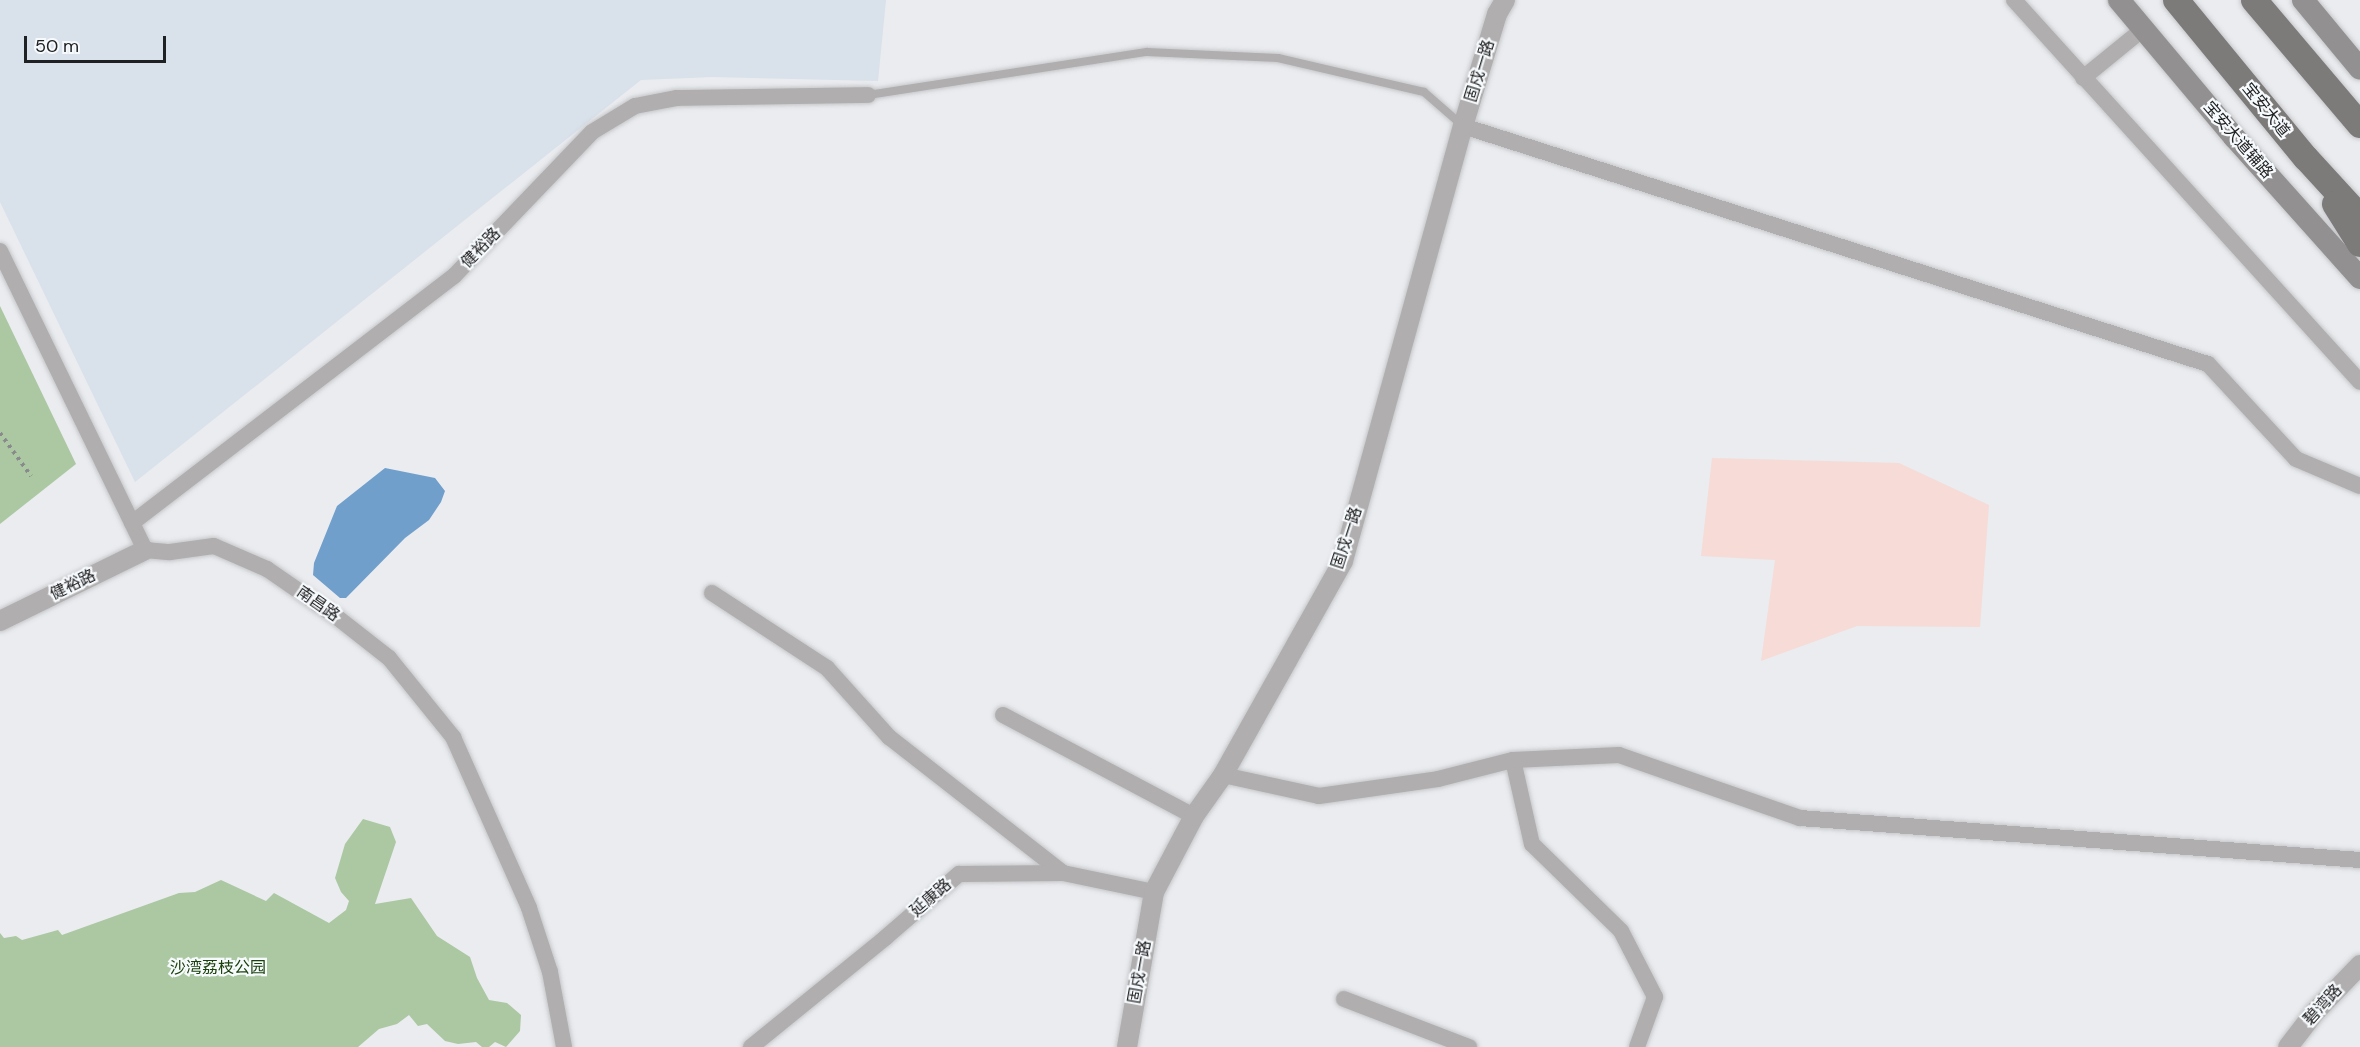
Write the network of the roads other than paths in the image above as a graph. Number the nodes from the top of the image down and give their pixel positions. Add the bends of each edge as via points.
1 (1505, 0) edge
2 (2014, 0) edge
3 (2119, 0) edge
4 (2254, 0) edge
5 (2303, 0) edge
6 (2178, 1) edge
7 (2143, 29) junction
8 (2360, 69) edge
9 (2083, 78) junction
10 (868, 95) joint
11 (2360, 125) edge
12 (1463, 126) junction
13 (2306, 158) junction
14 (2360, 217) edge
15 (2360, 244) edge
16 (0, 251) edge
17 (2360, 278) edge
18 (2360, 382) edge
19 (2360, 486) edge
20 (132, 523) junction
21 (145, 550) junction
22 (712, 593) dead end
23 (0, 621) edge
24 (1003, 715) dead end
25 (1513, 760) junction
26 (1223, 775) junction
27 (1194, 816) junction
28 (2360, 860) edge
29 (1063, 873) junction
30 (1154, 892) junction
31 (2360, 965) edge
32 (1344, 999) dead end
33 (564, 1047) edge
34 (751, 1047) edge
35 (1128, 1047) edge
36 (1469, 1047) edge
37 (1637, 1047) edge
38 (2288, 1047) edge

1 - 12 street, 固戍一路 via 1497,14
2 - 9 street
3 - 7 main road, 宝安大道辅路
4 - 11 main road
5 - 8 main road
6 - 13 main road, 宝安大道
7 - 9 street
7 - 17 main road, 宝安大道辅路
9 - 18 street
10 - 12 lane via 1147,52 1278,58 1424,92
10 - 20 street, 健裕路 via 677,98 635,106 592,132 454,276
12 - 19 street via 2208,364 2296,459
12 - 26 street, 固戍一路 via 1343,561
13 - 14 main road, 宝安大道
13 - 15 main road
16 - 20 street
20 - 21 street
21 - 23 street, 健裕路
21 - 33 street, 南昌路 via 170,552 214,546 226,550 267,569 389,658 453,737 485,808 529,908 550,972
22 - 29 street via 826,668 889,737
24 - 27 street
25 - 26 street via 1438,779 1319,796
25 - 28 street via 1619,755 1800,818
25 - 37 street via 1532,844 1622,931 1655,997
26 - 27 street, 固戍一路
27 - 30 street, 固戍一路
29 - 30 street, 延康路
29 - 34 street, 延康路 via 958,874
30 - 35 street, 固戍一路
31 - 38 street, 碧湾路
32 - 36 street

